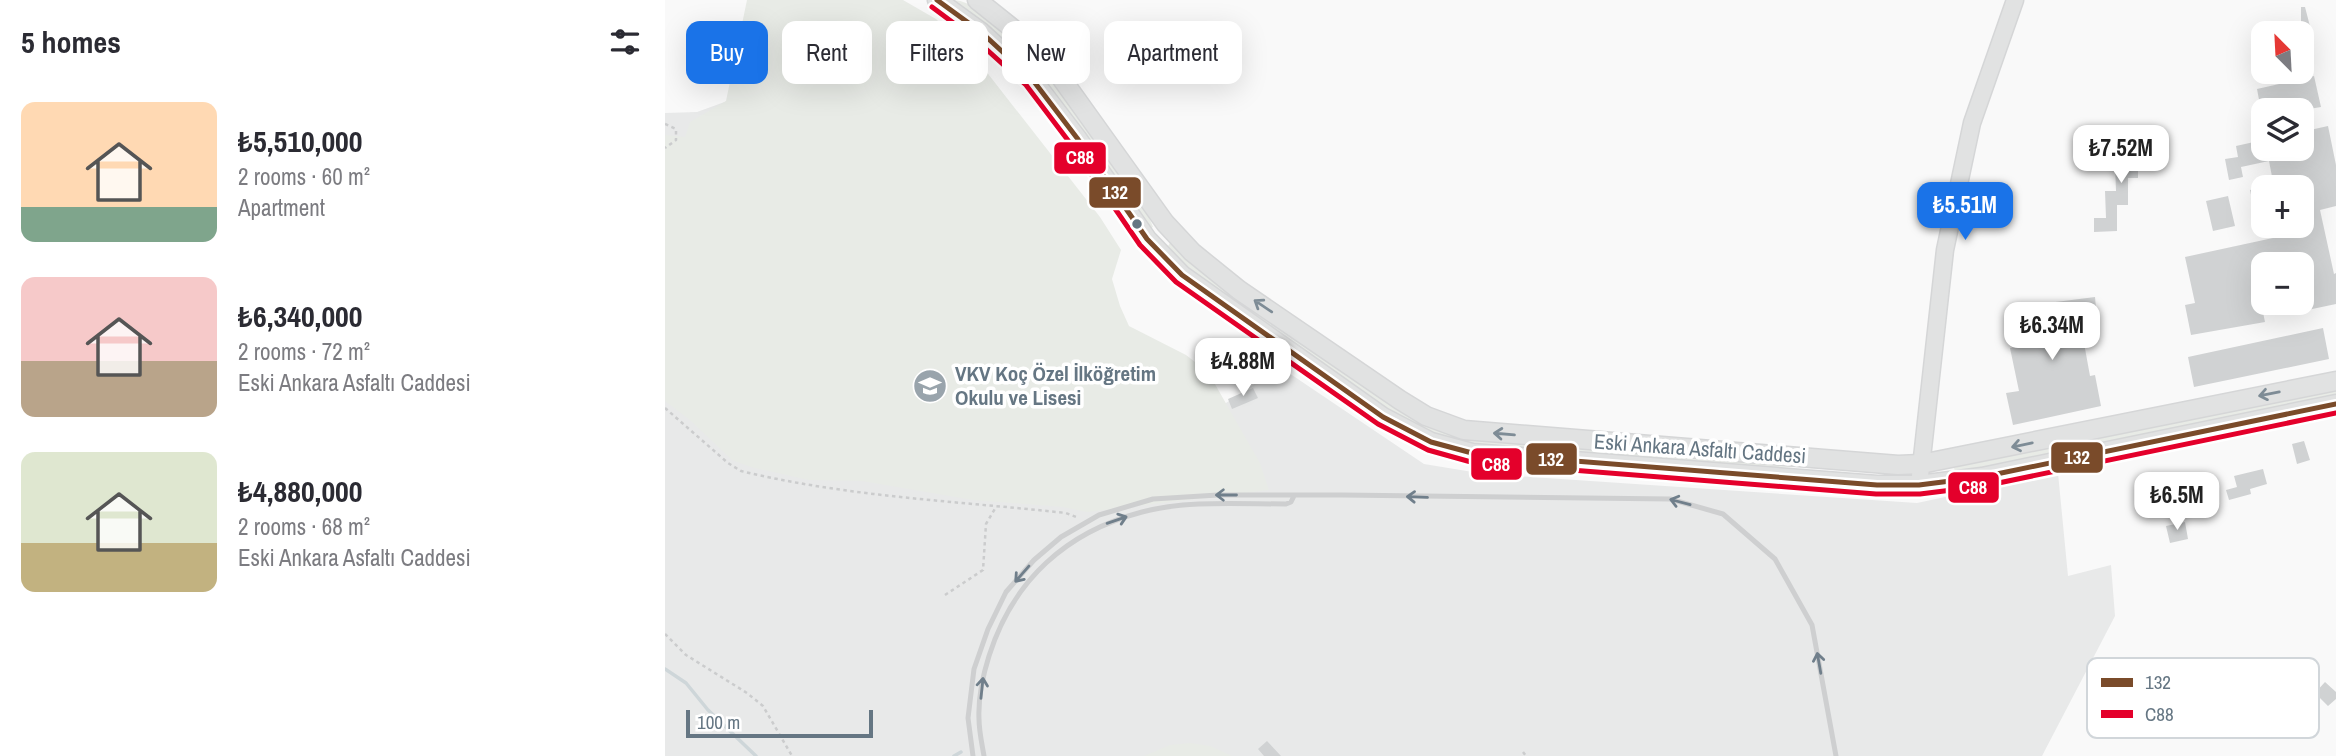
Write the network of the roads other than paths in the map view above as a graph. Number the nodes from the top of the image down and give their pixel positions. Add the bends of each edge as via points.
1 (937, 0) edge
2 (977, 0) edge
3 (2015, 0) edge
4 (2336, 381) edge
5 (2336, 404) edge
6 (1921, 464) junction
7 (1919, 485) junction
8 (1294, 496) junction
9 (973, 756) edge
10 (984, 756) edge
11 (1836, 756) edge

1 - 7 main road, Eski Ankara Asfaltı Caddesi via 982,32 1032,79 1147,239 1182,275 1416,436 1484,454
6 -> 2 main road, Eski Ankara Asfaltı Caddesi via 1509,435 1464,429 1426,416 1239,290 1192,252 1165,223 1059,75 1013,28
3 - 6 street via 1972,123 1945,250
4 -> 6 main road, Eski Ankara Asfaltı Caddesi
5 - 7 main road, Eski Ankara Asfaltı Caddesi via 1982,477
6 - 7 street
8 -> 9 lane via 1153,499 1109,511 1061,537 1006,592 988,629 974,669 969,706
10 -> 8 lane via 979,718 984,673 996,635 1013,600 1061,550 1094,528 1144,511 1183,505 1286,504
11 -> 8 lane via 1812,625 1775,559 1723,514 1671,499

